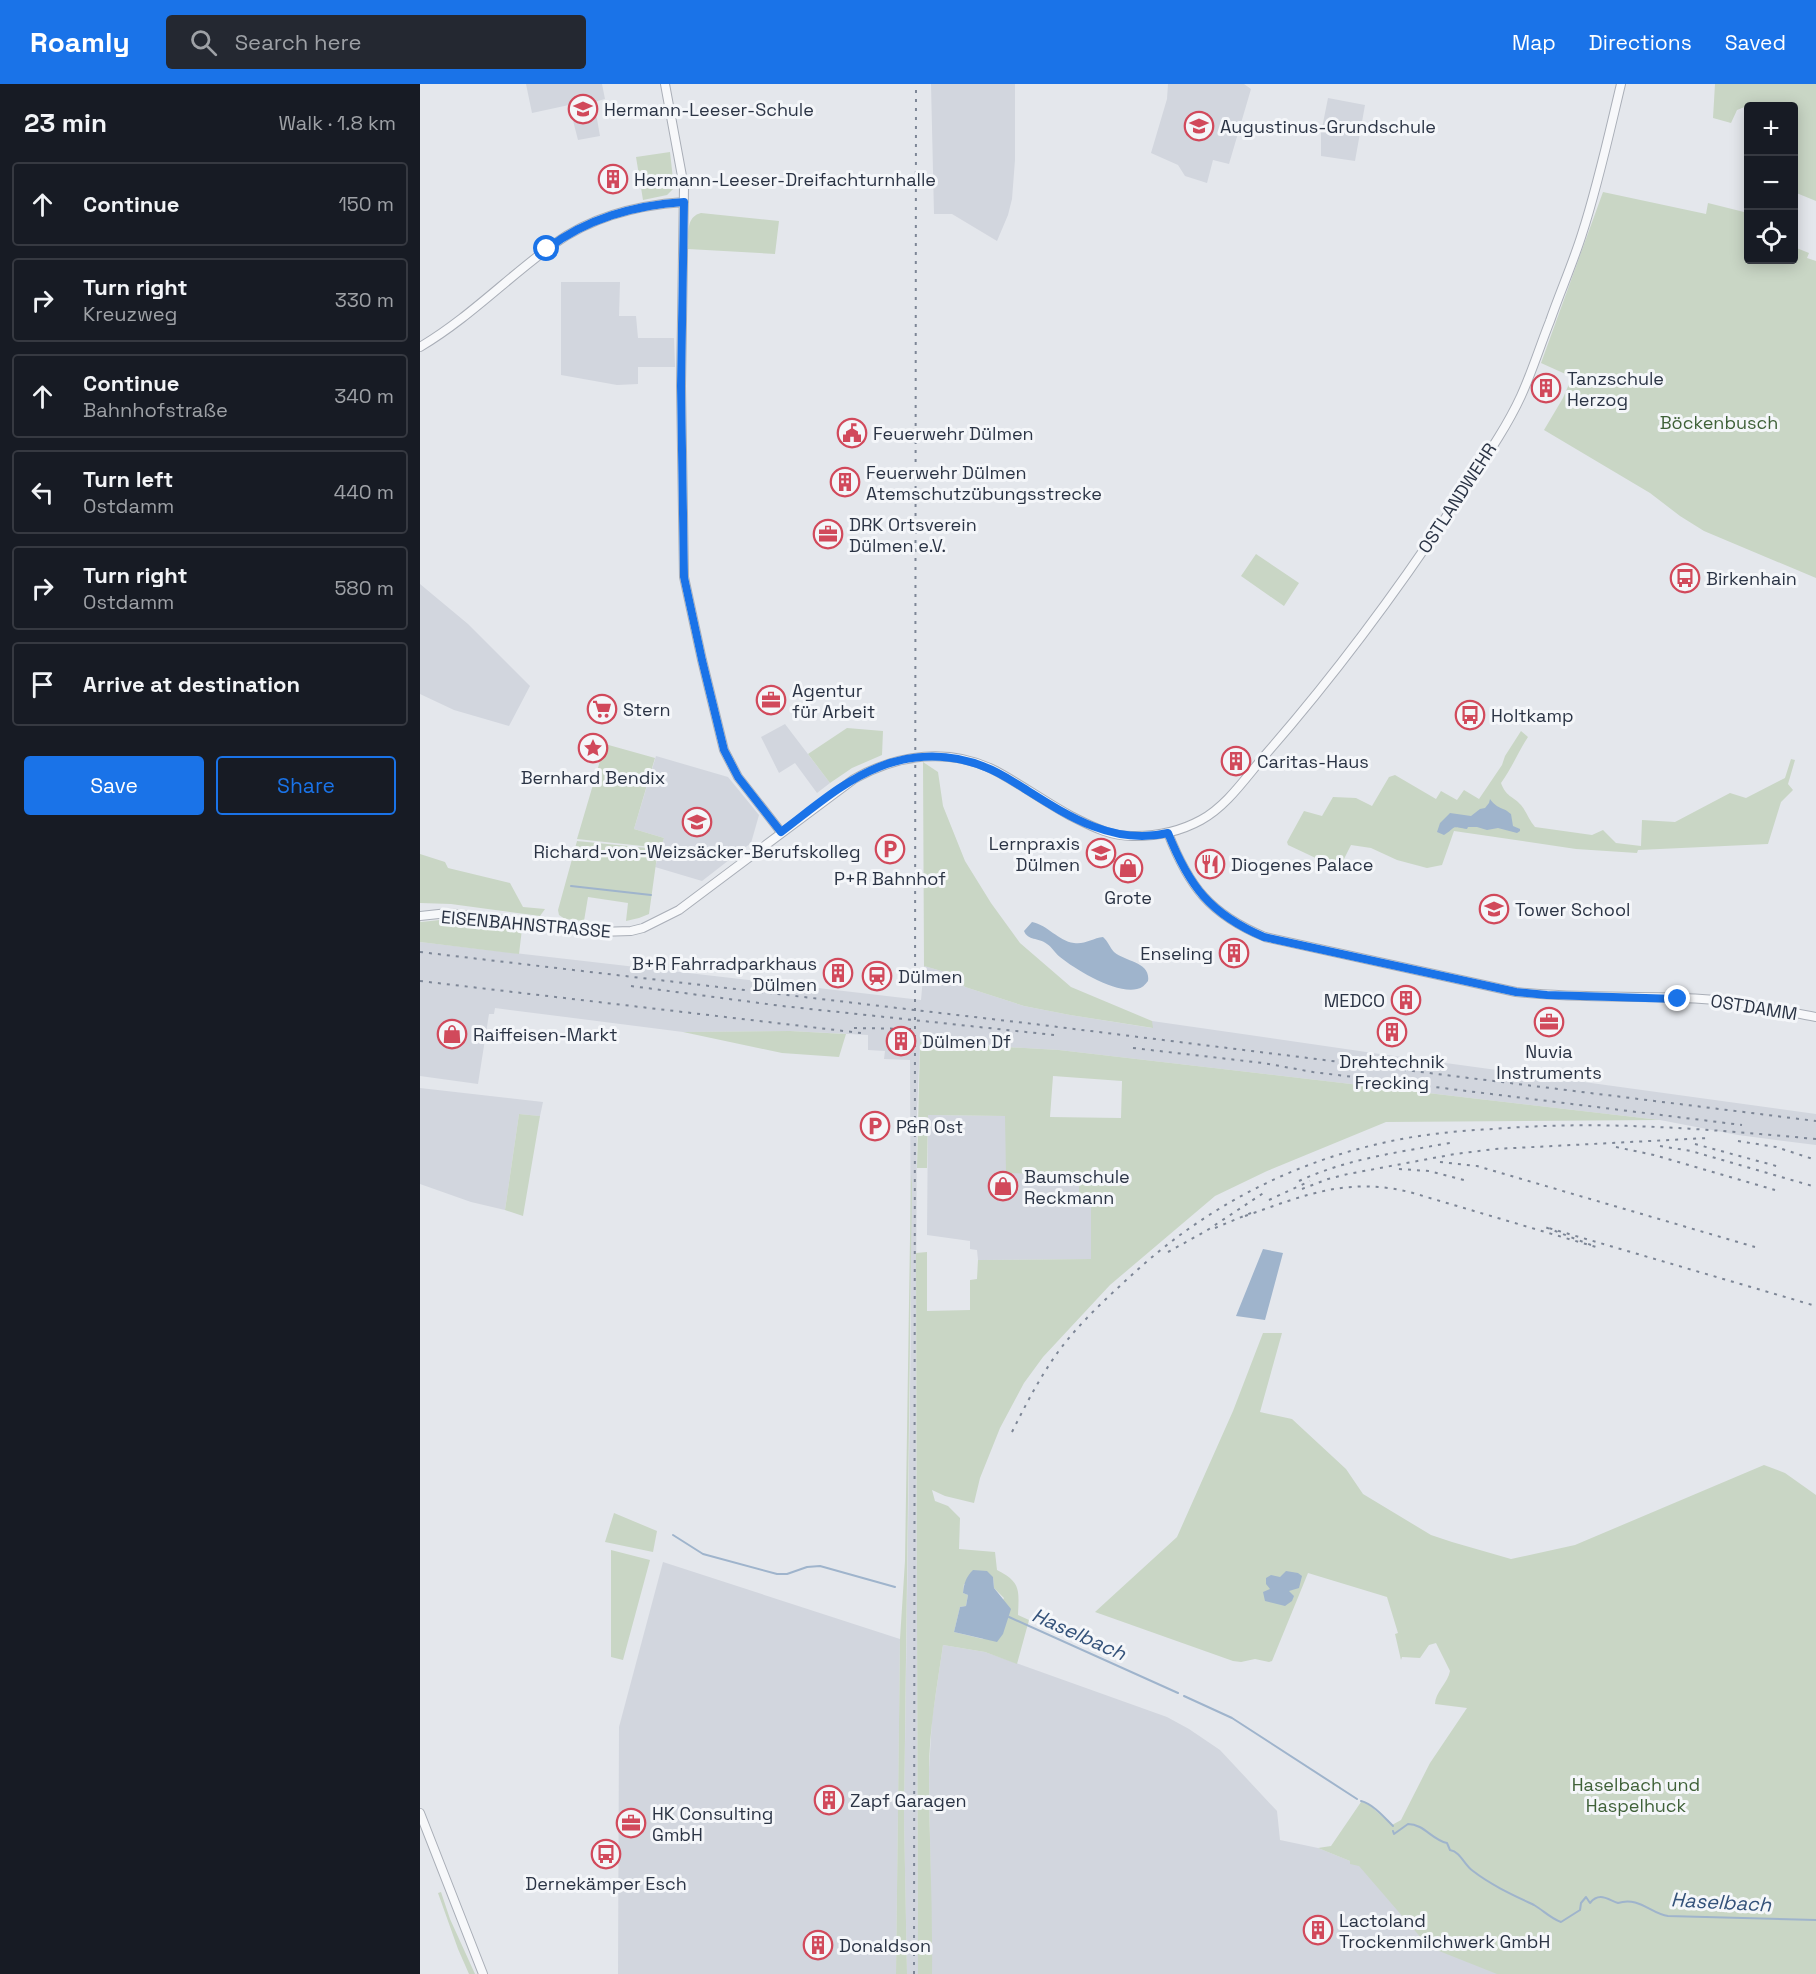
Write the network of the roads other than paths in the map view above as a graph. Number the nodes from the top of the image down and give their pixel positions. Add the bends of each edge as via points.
1 (665, 84) edge
2 (1621, 84) edge
3 (684, 202) junction
4 (420, 348) edge
5 (781, 832) junction
6 (1168, 833) junction
7 (420, 916) edge
8 (1816, 1017) edge
9 (420, 1813) edge
10 (483, 1974) edge

1 - 3 street
2 - 6 street, OSTLANDWEHR via 1582,234 1534,365 1506,424 1433,537 1321,689 1218,808 1201,820
3 - 4 street via 626,212 567,236
3 - 5 street via 684,577 724,750 738,777
5 - 6 street via 868,771 892,762 943,756 987,767 1098,830 1133,836
5 - 7 street, EISENBAHNSTRASSE via 679,910 631,931 583,931 448,914
6 - 8 street, OSTDAMM via 1188,878 1207,901 1234,922 1264,937 1516,992 1738,1002
9 - 10 street

